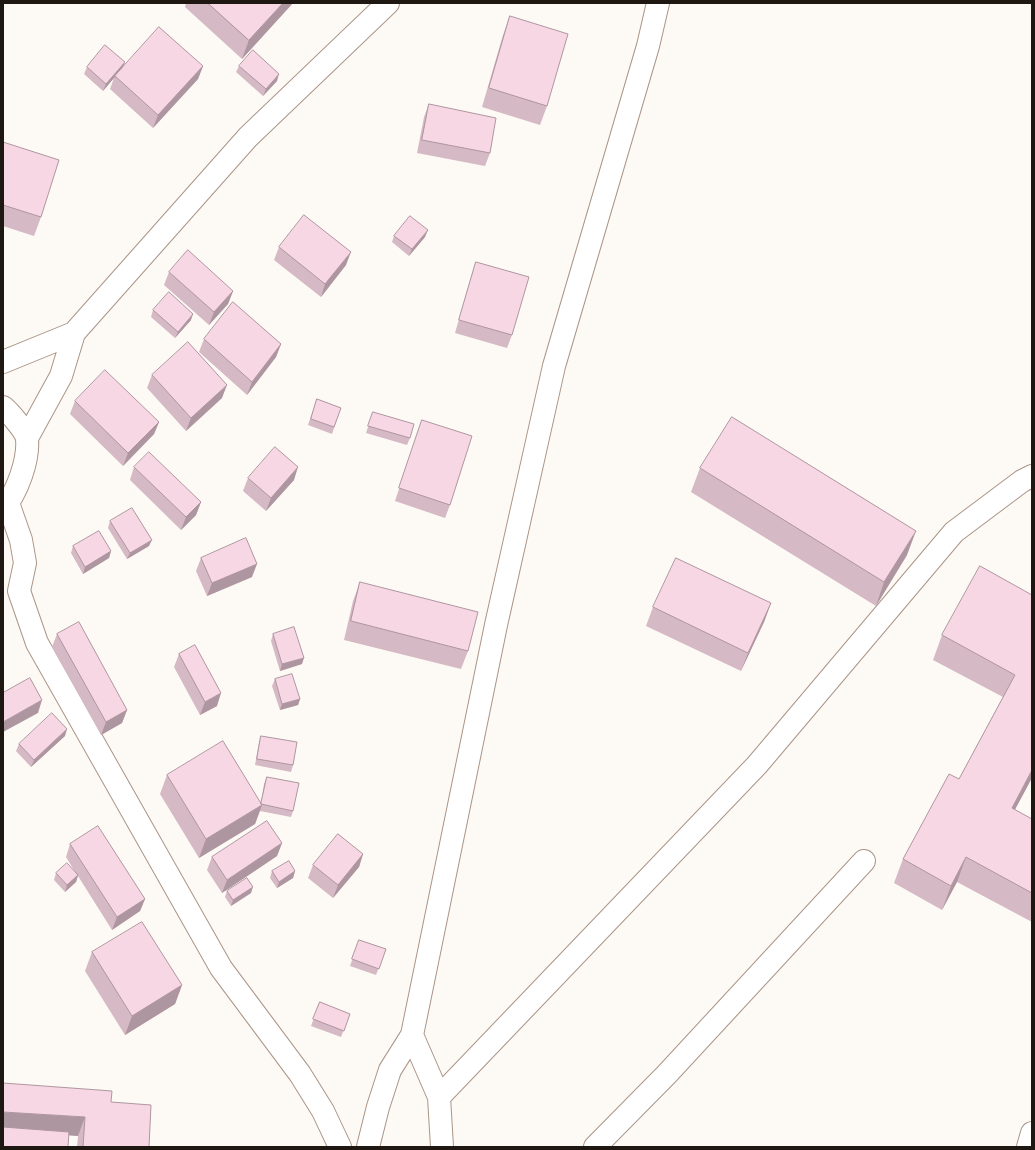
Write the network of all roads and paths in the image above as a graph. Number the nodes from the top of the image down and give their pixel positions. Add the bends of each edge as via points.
1 (388, 3) edge
2 (658, 3) edge
3 (74, 333) junction
4 (3, 362) edge
5 (3, 407) edge
6 (27, 438) junction
7 (1032, 476) edge
8 (6, 506) edge
9 (11, 586) edge
10 (864, 861) dead end
11 (412, 1035) junction
12 (439, 1097) junction
13 (1032, 1133) edge
14 (340, 1147) edge
15 (368, 1147) edge
16 (442, 1147) edge
17 (595, 1147) edge
18 (1028, 1147) edge

1 - 3 street via 248,137
2 - 11 street via 648,46 554,366 496,624
3 - 4 street
3 - 6 street via 61,376
5 - 6 street via 11,414
6 - 8 street via 20,477
7 - 12 street via 954,532 757,765
8 - 9 street via 21,540 25,563
9 - 14 street via 37,643 221,968 300,1074 323,1111
10 - 17 street via 667,1074
11 - 12 street
11 - 15 street via 390,1070
12 - 16 street
13 - 18 street

